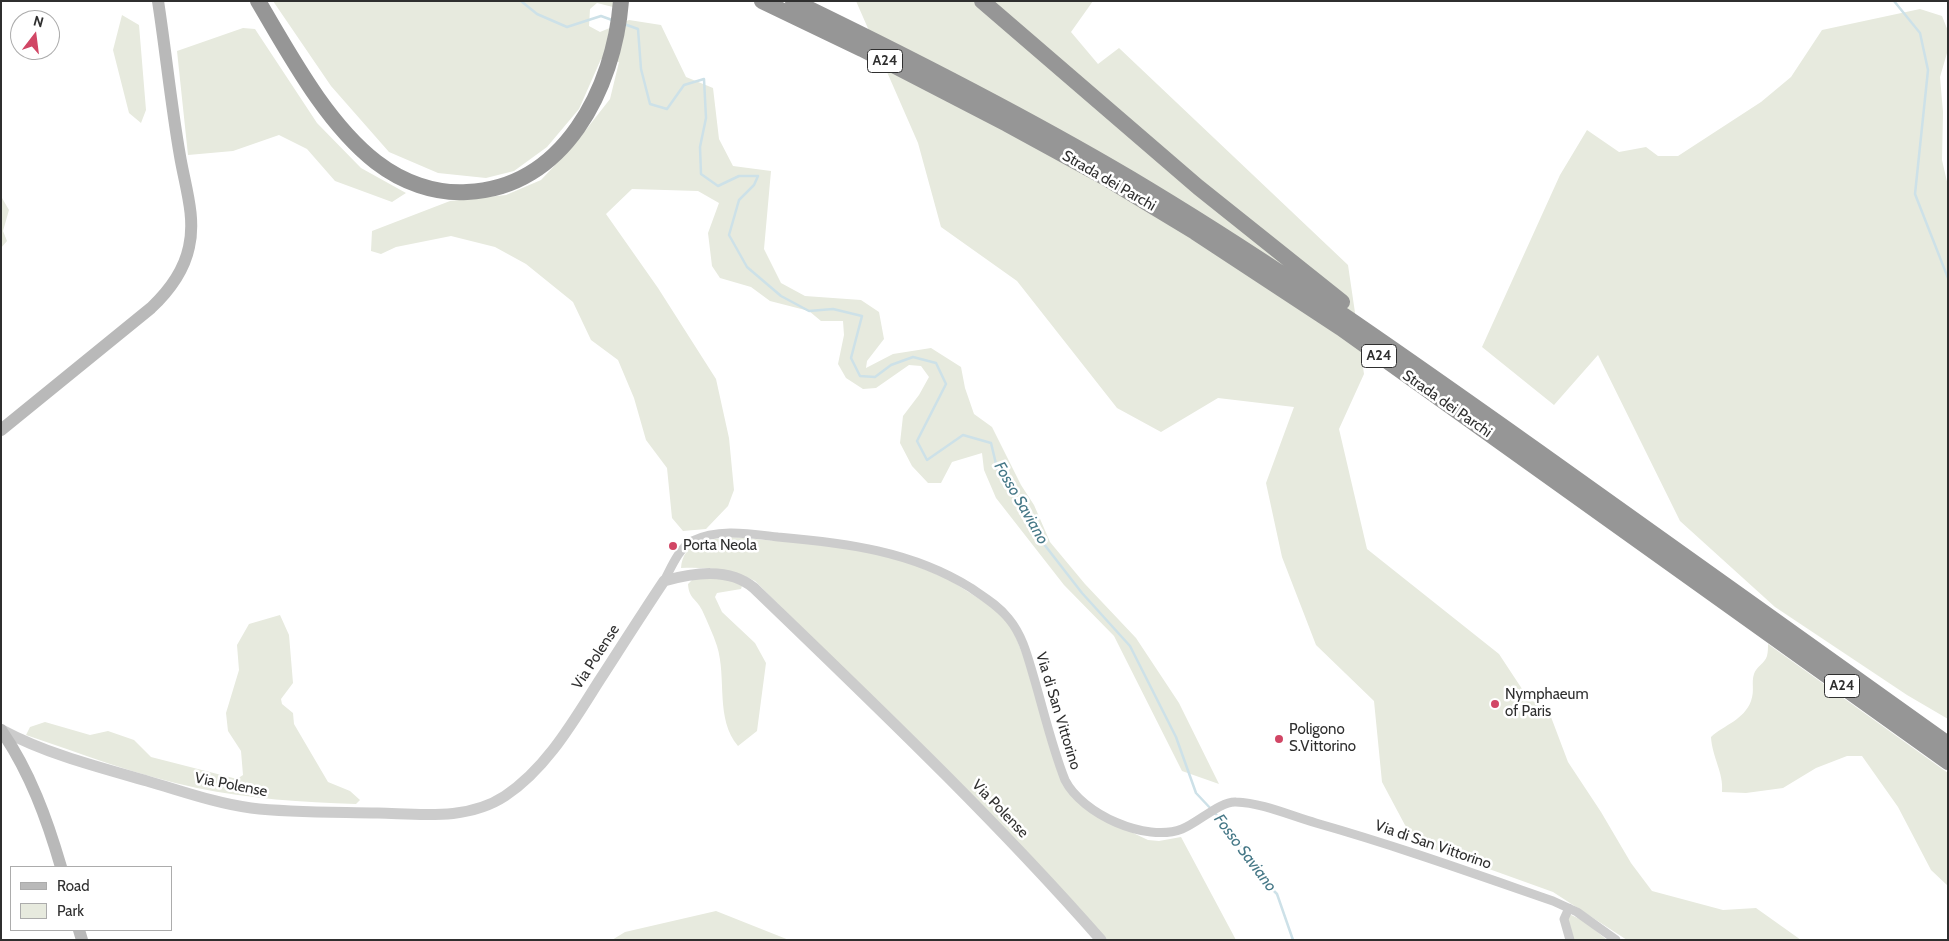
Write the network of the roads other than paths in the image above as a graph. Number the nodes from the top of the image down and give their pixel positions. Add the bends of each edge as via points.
1 (158, 1) edge
2 (258, 1) edge
3 (621, 1) edge
4 (762, 1) edge
5 (793, 1) edge
6 (982, 1) edge
7 (1009, 118) junction
8 (1439, 381) junction
9 (1, 430) edge
10 (664, 581) junction
11 (1739, 603) junction
12 (2, 730) edge
13 (1948, 744) edge
14 (1948, 762) edge
15 (61, 866) edge
16 (1569, 908) junction
17 (1101, 940) edge
18 (1570, 940) edge
19 (1616, 940) edge

1 - 9 main road via 191,212 187,256 171,286 151,308
2 - 3 highway via 320,101 356,144 398,176 443,191 461,192 493,189 524,178 545,164 565,143 600,87 618,30
4 - 7 highway, Strada dei Parchi / A24
5 - 7 highway, Strada dei Parchi / A24
6 - 8 highway via 1187,178
7 - 8 highway, Strada dei Parchi / A24 via 1108,166 1183,210
7 - 11 highway, Strada dei Parchi / A24 via 1296,298
8 - 11 highway, Strada dei Parchi / A24
10 - 12 street, Via Polense via 580,712 541,764 510,793 475,811 432,815 238,806 86,764
10 - 16 street, Via di San Vittorino via 688,544 706,536 729,533 847,544 932,567 994,604 1015,627 1028,657 1069,787 1078,798 1115,821 1146,832 1175,831 1227,803 1237,802 1364,836
10 - 17 street, Via Polense via 692,574 716,574 751,586 894,725 1048,881
11 - 13 highway, Strada dei Parchi / A24
11 - 14 highway, Strada dei Parchi / A24
12 - 15 main road via 36,794
16 - 18 street via 1564,919
16 - 19 street, Via di San Vittorino

